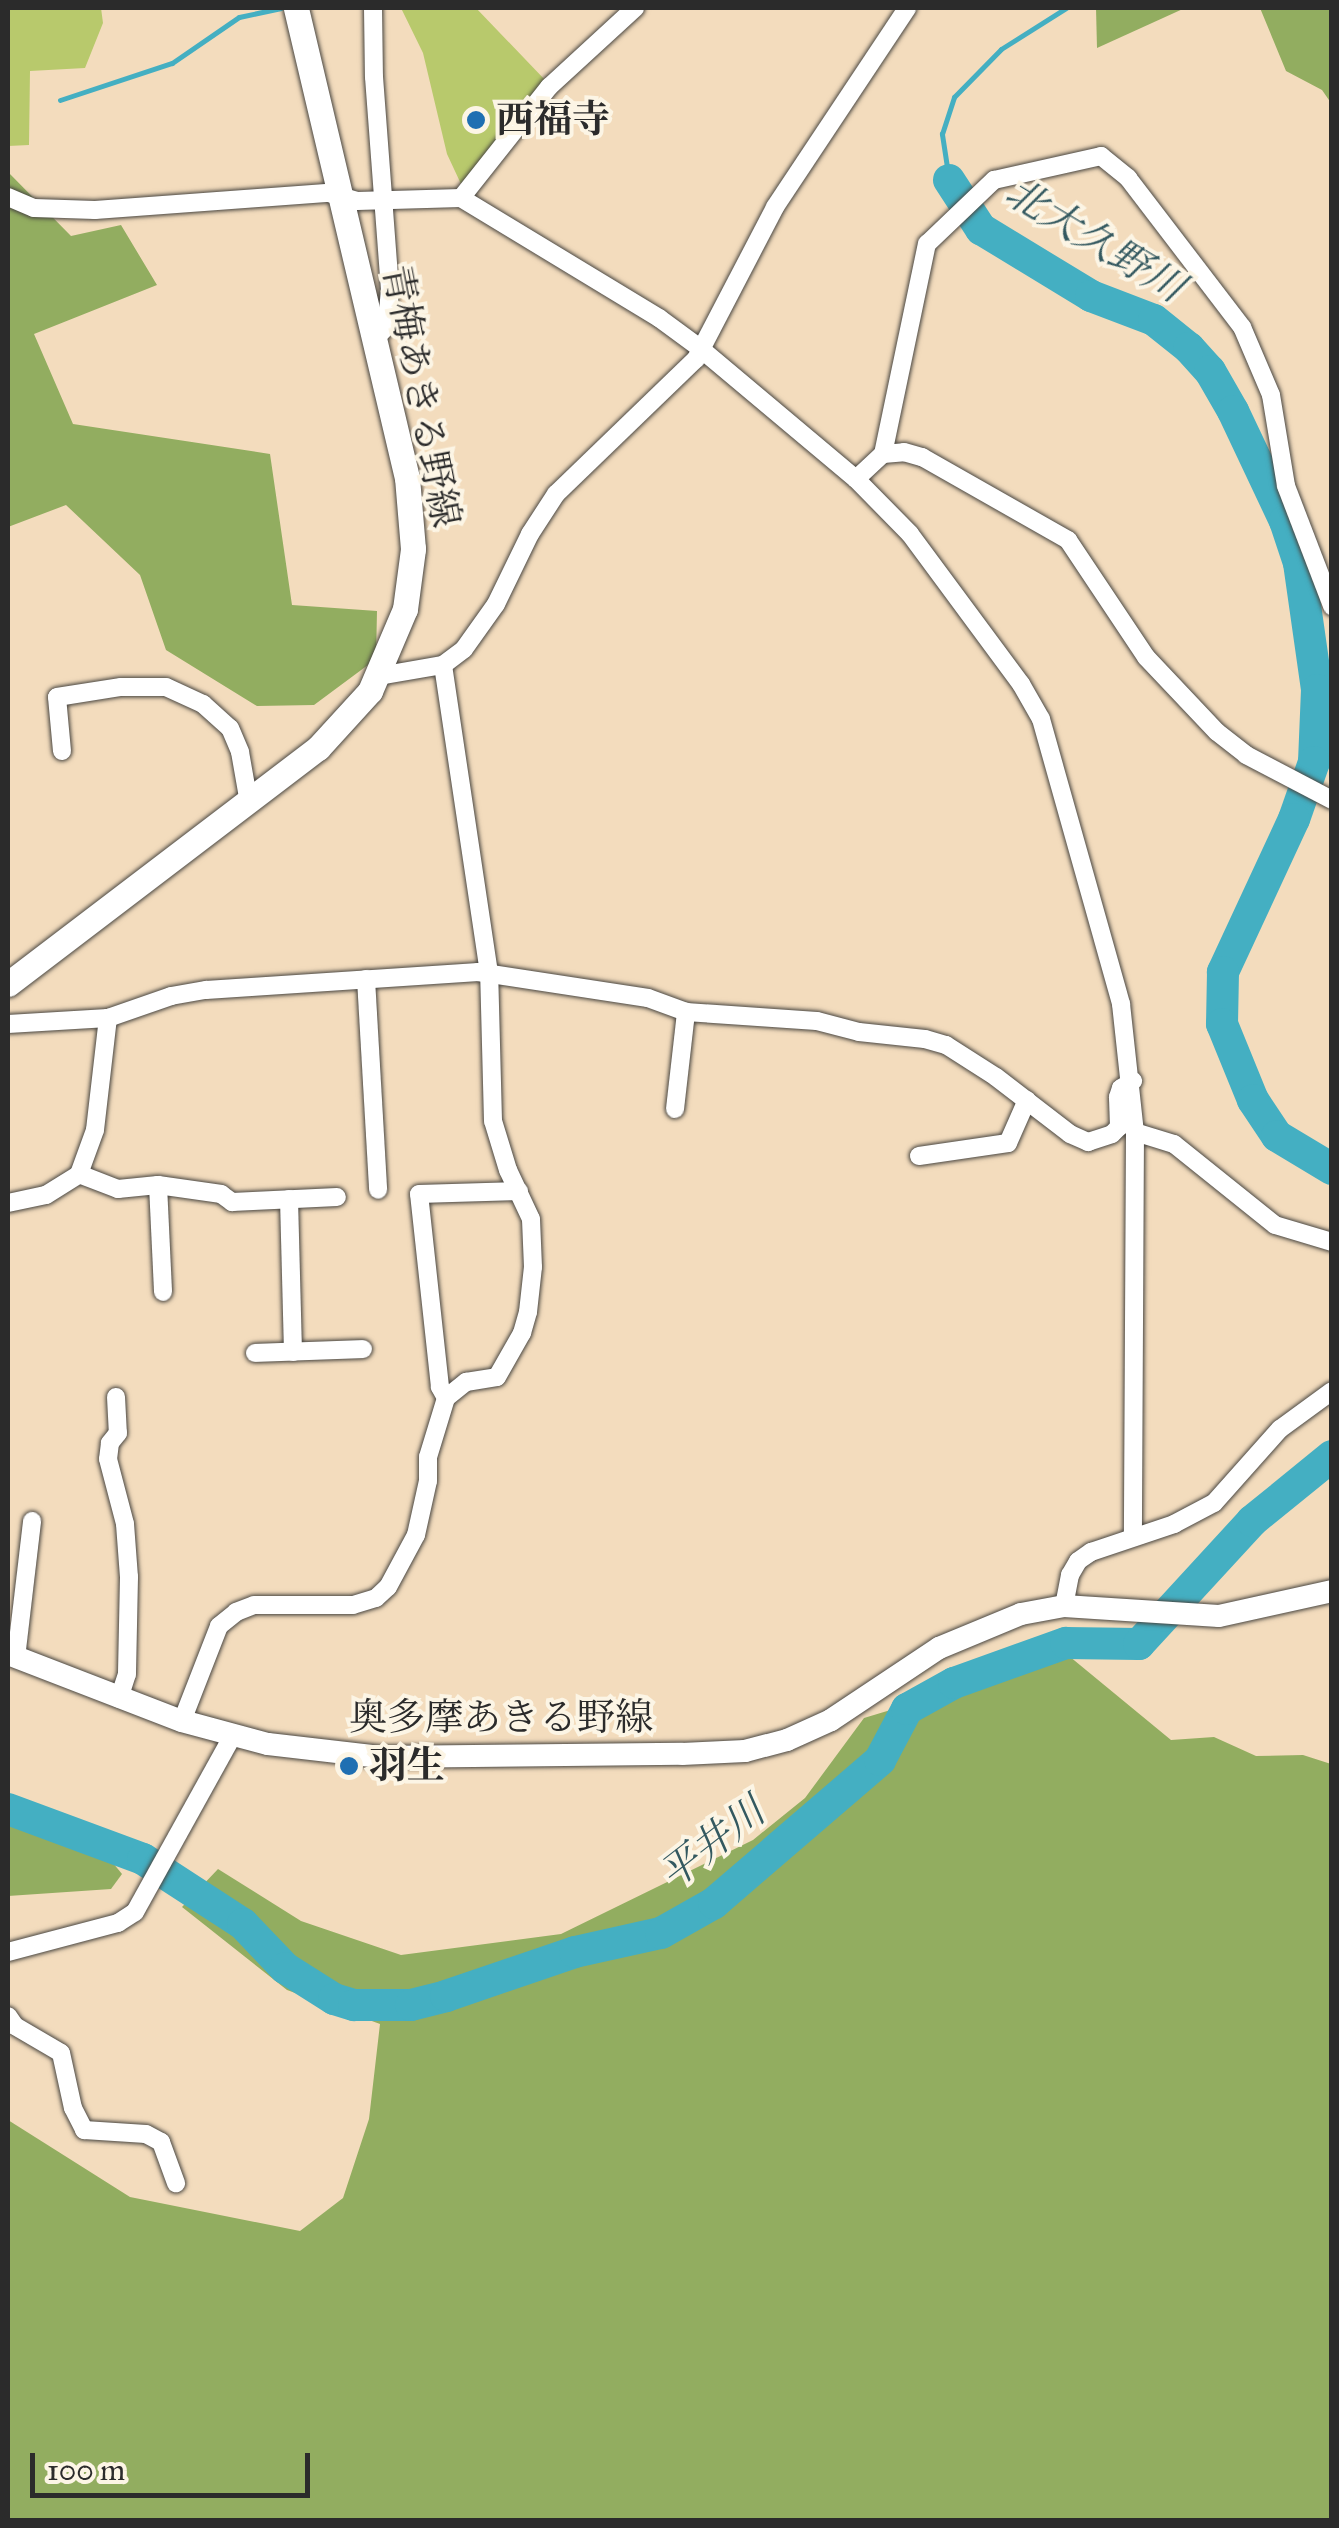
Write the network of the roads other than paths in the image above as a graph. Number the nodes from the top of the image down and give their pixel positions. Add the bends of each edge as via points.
1 (373, 8) edge
2 (636, 8) edge
3 (907, 8) edge
4 (296, 10) edge
5 (341, 196) junction
6 (8, 197) edge
7 (461, 198) junction
8 (385, 201) junction
9 (375, 340) junction
10 (702, 350) junction
11 (884, 454) junction
12 (856, 479) junction
13 (1332, 606) edge
14 (443, 664) junction
15 (379, 676) junction
16 (62, 751) dead end
17 (1329, 799) edge
18 (248, 803) junction
19 (489, 973) junction
20 (366, 979) junction
21 (8, 984) edge
22 (686, 1012) junction
23 (108, 1018) junction
24 (8, 1024) edge
25 (1133, 1081) junction
26 (1026, 1100) junction
27 (674, 1109) dead end
28 (1135, 1132) junction
29 (919, 1156) dead end
30 (80, 1174) junction
31 (158, 1186) junction
32 (378, 1190) dead end
33 (519, 1191) junction
34 (337, 1197) dead end
35 (288, 1199) junction
36 (8, 1204) edge
37 (1332, 1242) edge
38 (163, 1292) dead end
39 (363, 1349) dead end
40 (293, 1352) junction
41 (255, 1354) dead end
42 (1332, 1391) edge
43 (116, 1397) dead end
44 (446, 1398) junction
45 (32, 1521) dead end
46 (1133, 1537) junction
47 (1332, 1591) edge
48 (1064, 1606) junction
49 (12, 1656) edge
50 (120, 1699) junction
51 (182, 1720) junction
52 (233, 1736) junction
53 (8, 1952) edge
54 (8, 2016) edge
55 (176, 2183) dead end

1 - 8 street
2 - 7 street via 548,87
3 - 10 street via 775,207
4 - 5 main road, 青梅あきる野線
5 - 6 street via 94,210 34,208
5 - 8 street
5 - 9 main road, 青梅あきる野線
7 - 8 street
7 - 10 street
8 - 9 street via 389,312
9 - 15 main road, 青梅あきる野線 via 407,478 413,549 405,609
10 - 12 street
10 - 14 street via 556,494 496,604 464,649
11 - 12 street
11 - 13 street via 922,260 940,228 994,180 1101,156 1128,178 1242,327 1275,413 1286,486
11 - 17 street via 922,457 1068,540 1146,657 1217,732
12 - 25 street via 910,534 1042,719 1122,1004
14 - 15 street
14 - 19 street
15 - 18 main road, 青梅あきる野線 via 334,732
16 - 18 street via 57,697 166,687 203,704 230,728
18 - 21 main road, 青梅あきる野線
19 - 20 street
19 - 22 street via 648,998
19 - 33 street via 492,1121
20 - 23 street via 206,990
20 - 32 street
22 - 26 street via 817,1021 925,1039 946,1045
22 - 27 street
23 - 24 street
23 - 30 street via 95,1130
25 - 26 street via 1118,1096 1119,1127 1088,1142
25 - 28 street
26 - 29 street via 1008,1142
28 - 37 street via 1174,1144 1276,1225
28 - 46 street
30 - 31 street via 118,1189
30 - 36 street via 46,1195
31 - 35 street via 221,1194 232,1202
31 - 38 street
33 - 44 street via 533,1248 522,1333 497,1377 466,1382
33 - 44 street via 419,1194
34 - 35 street
35 - 40 street
39 - 40 street
40 - 41 street
42 - 46 street via 1280,1429 1214,1503
43 - 50 street via 118,1433 108,1459 125,1524 129,1577 127,1674
44 - 51 street via 428,1457 416,1536 388,1587 353,1605 254,1605 236,1612 219,1626
45 - 49 street
46 - 48 street via 1078,1561
47 - 48 main road, 奥多摩あきる野線 via 1198,1616
48 - 52 main road, 奥多摩あきる野線 via 986,1626 940,1648 831,1720 746,1751 380,1757
49 - 50 main road, 奥多摩あきる野線
50 - 51 main road, 奥多摩あきる野線
51 - 52 main road, 奥多摩あきる野線
52 - 53 street via 134,1912 118,1923
54 - 55 street via 62,2053 84,2130 146,2134 161,2142

